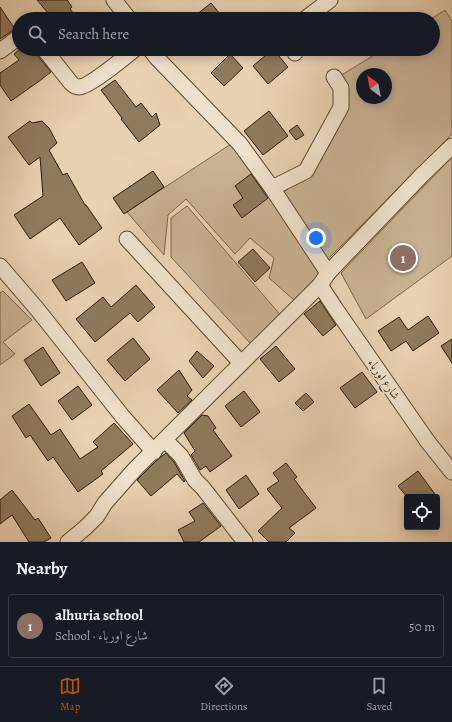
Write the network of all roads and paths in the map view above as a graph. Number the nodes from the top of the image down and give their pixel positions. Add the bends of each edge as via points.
1 (114, 0) edge
2 (330, 0) edge
3 (123, 12) edge
4 (314, 12) edge
5 (12, 42) edge
6 (0, 51) edge
7 (49, 56) edge
8 (126, 56) edge
9 (155, 56) edge
10 (334, 77) dead end
11 (452, 146) edge
12 (272, 188) junction
13 (127, 239) dead end
14 (0, 266) edge
15 (324, 279) junction
16 (241, 363) junction
17 (165, 440) junction
18 (154, 452) junction
19 (452, 472) edge
20 (68, 542) edge
21 (245, 542) edge

1 - 3 street
2 - 4 street
5 - 6 street
7 - 8 street via 70,83 79,87 91,82
9 - 12 street, شارع اورباء via 240,144
10 - 12 street via 341,88 341,107 306,171
11 - 15 street
12 - 15 street, شارع اورباء
13 - 16 street
14 - 18 street
15 - 16 street
15 - 19 street, شارع اورباء via 334,308
16 - 17 street
17 - 18 street
17 - 21 street via 181,456 195,480
18 - 20 street via 114,492 93,520

